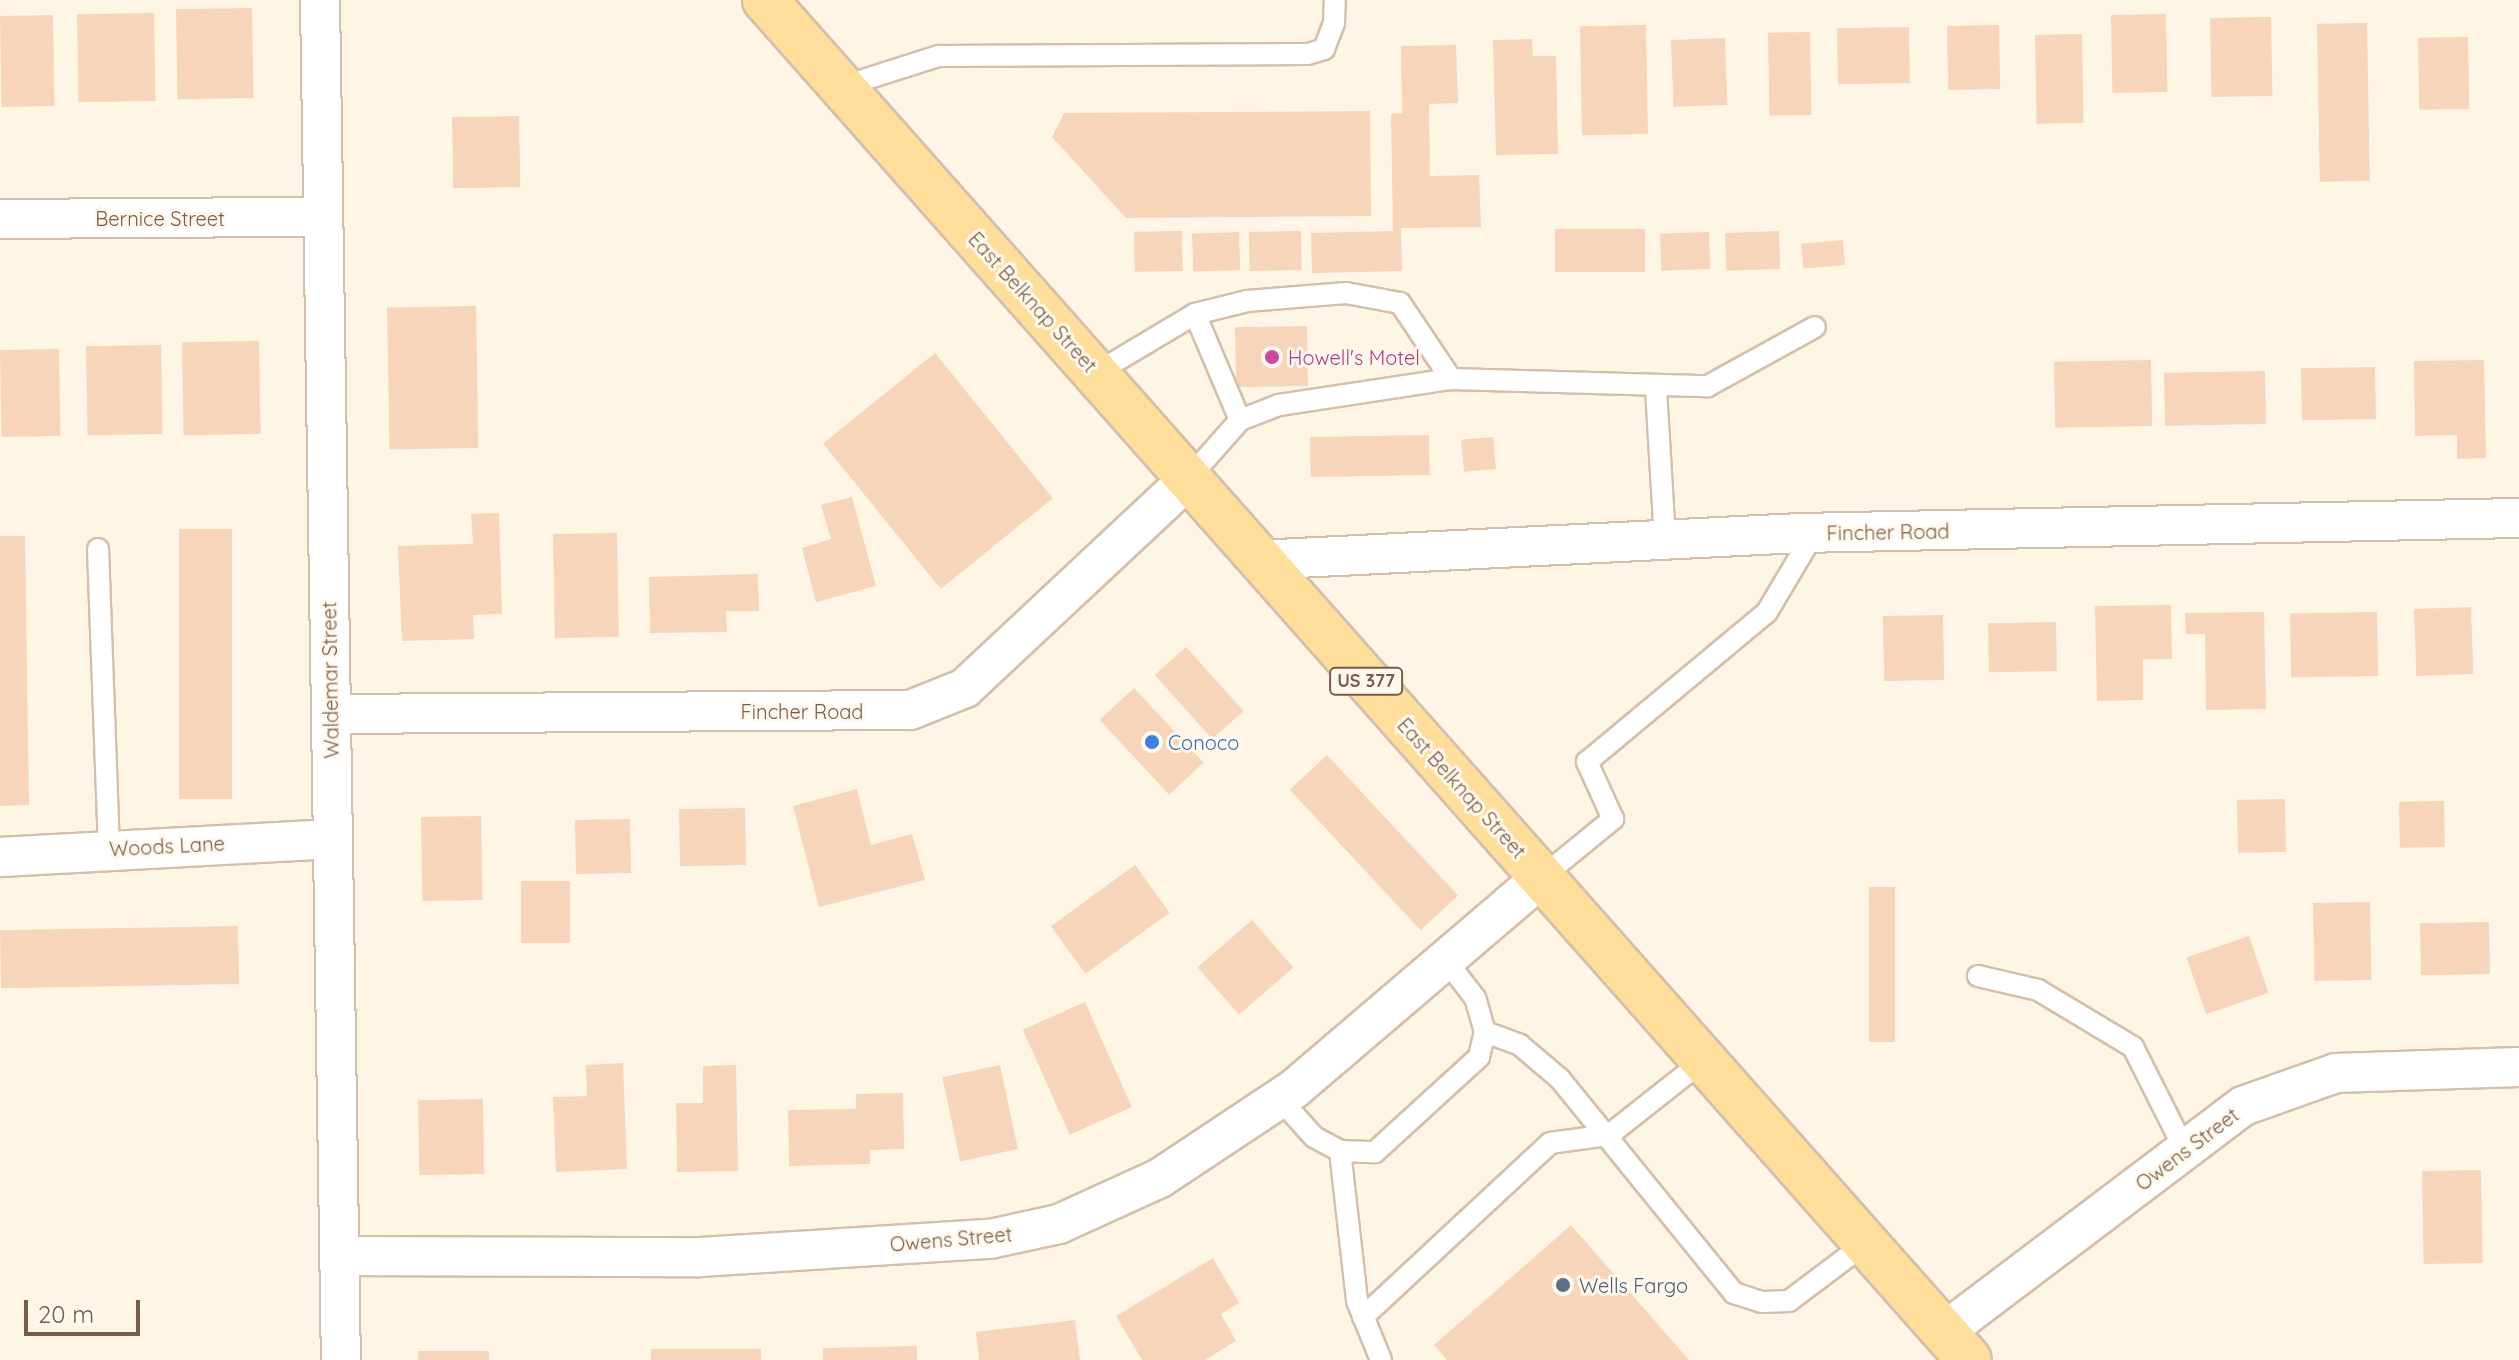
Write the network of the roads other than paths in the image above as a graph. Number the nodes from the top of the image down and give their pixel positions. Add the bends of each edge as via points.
1 (320, 0) edge
2 (765, 0) edge
3 (1335, 0) edge
4 (841, 87) junction
5 (320, 217) junction
6 (0, 219) edge
7 (1195, 314) junction
8 (1815, 327) dead end
9 (1096, 373) junction
10 (1451, 379) junction
11 (1656, 389) junction
12 (1240, 420) junction
13 (1187, 480) junction
14 (2519, 518) edge
15 (1814, 533) junction
16 (1665, 540) junction
17 (98, 549) dead end
18 (1258, 560) junction
19 (331, 714) junction
20 (333, 839) junction
21 (109, 849) junction
22 (0, 857) edge
23 (1542, 877) junction
24 (1445, 959) junction
25 (1978, 976) dead end
26 (1485, 1032) junction
27 (1704, 1060) junction
28 (2519, 1067) edge
29 (1280, 1099) junction
30 (1609, 1135) junction
31 (2185, 1150) junction
32 (1340, 1151) junction
33 (1866, 1243) junction
34 (340, 1256) junction
35 (1363, 1317) junction
36 (1957, 1346) edge
37 (341, 1360) edge
38 (1381, 1360) edge

1 - 5 street, Waldemar Street
2 - 4 main road, East Belknap Street / US 377
3 - 4 lane via 1334,23 1324,49 1308,54 939,56
4 - 9 main road, East Belknap Street / US 377
5 - 6 street, Bernice Street
5 - 19 street, Waldemar Street
7 - 9 lane
7 - 10 lane via 1247,301 1346,293 1400,303
7 - 12 lane
8 - 11 lane via 1708,386
9 - 13 main road, East Belknap Street / US 377
10 - 11 lane
10 - 12 lane via 1279,405
11 - 16 lane
12 - 13 lane
13 - 18 main road, East Belknap Street / US 377
13 - 19 street, Fincher Road via 965,688 910,710
14 - 15 street, Fincher Road
15 - 16 street, Fincher Road
15 - 23 lane via 1767,612 1587,762 1613,819
16 - 18 street, Fincher Road
17 - 21 lane
18 - 23 main road, East Belknap Street / US 377
19 - 20 street, Waldemar Street
20 - 21 street, Woods Lane
20 - 34 street, Waldemar Street
21 - 22 street, Woods Lane
23 - 24 street, Owens Street
23 - 27 main road, East Belknap Street / US 377
24 - 26 lane via 1475,998
24 - 29 street, Owens Street
25 - 31 lane via 2038,990 2133,1047
26 - 30 lane via 1520,1045 1560,1079
26 - 32 lane via 1479,1057 1375,1152
27 - 30 lane
27 - 33 main road, East Belknap Street / US 377
28 - 31 street, Owens Street via 2336,1073 2243,1106
29 - 32 lane via 1314,1137
29 - 34 street, Owens Street via 1160,1178 1059,1224 990,1239 700,1257
30 - 33 lane via 1734,1293 1762,1302 1789,1301
30 - 35 lane via 1550,1143
31 - 36 street, Owens Street
32 - 35 lane
33 - 36 main road, East Belknap Street / US 377
34 - 37 street, Waldemar Street
35 - 38 lane

